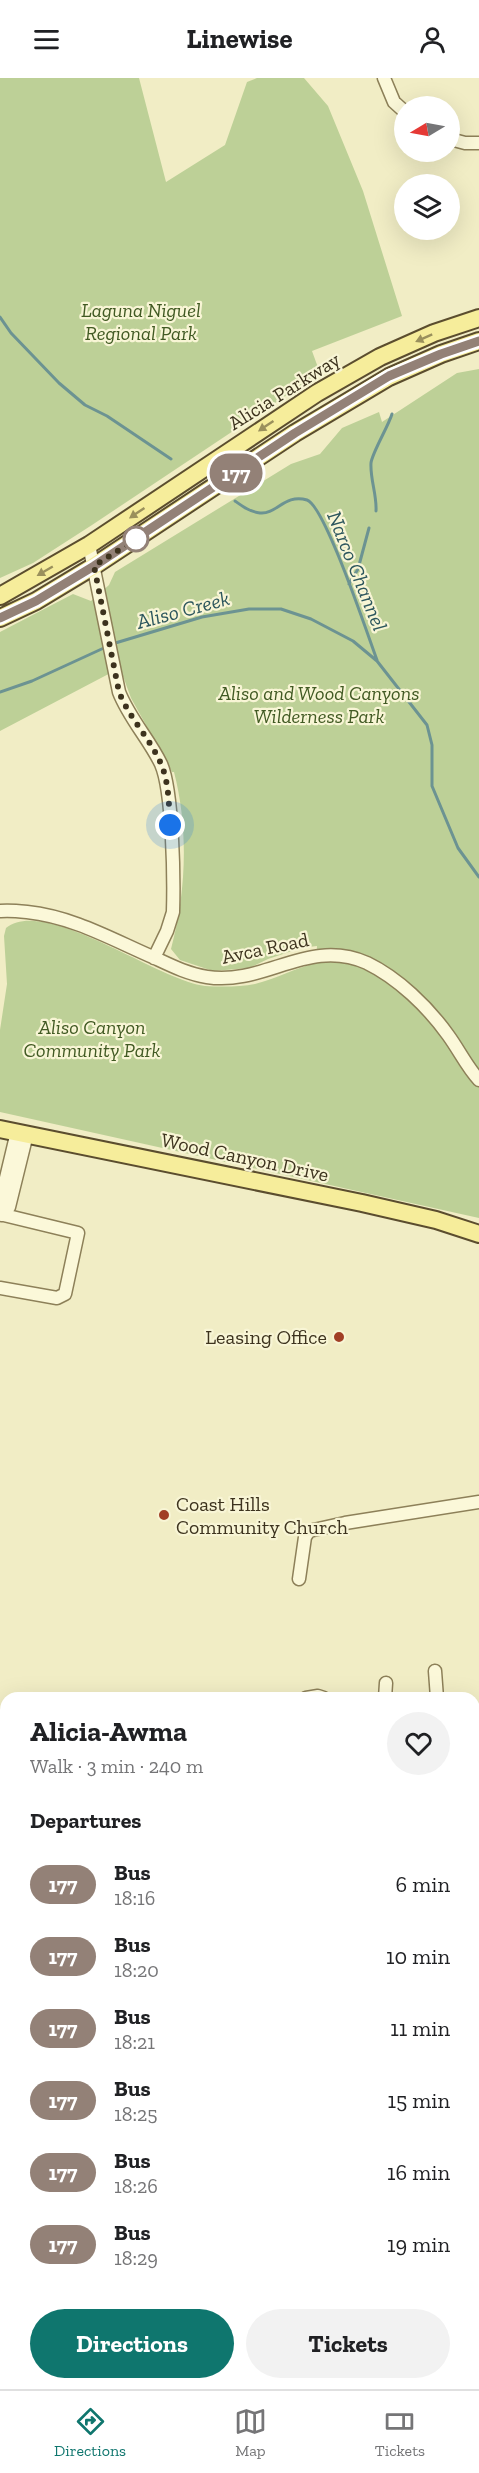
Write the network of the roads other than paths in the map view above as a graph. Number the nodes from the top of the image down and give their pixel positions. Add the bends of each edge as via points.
1 (384, 78) edge
2 (394, 102) edge
3 (460, 142) edge
4 (479, 143) edge
5 (479, 318) edge
6 (479, 341) edge
7 (89, 545) junction
8 (94, 566) junction
9 (0, 596) edge
10 (0, 618) edge
11 (0, 911) edge
12 (154, 958) junction
13 (479, 1080) edge
14 (0, 1129) edge
15 (22, 1133) junction
16 (0, 1209) edge
17 (479, 1234) edge
18 (0, 1287) edge
19 (479, 1502) edge
20 (299, 1579) dead end
21 (435, 1671) dead end
22 (386, 1683) dead end
23 (387, 1692) edge
24 (437, 1692) edge

1 - 2 street
3 - 4 street
5 -> 7 main road, Alicia Parkway via 380,357 317,393
6 - 8 main road via 389,376
7 - 8 street
7 -> 9 main road, Alicia Parkway
8 - 10 main road
8 - 12 street via 119,692 161,764 168,790 173,912
11 - 12 street, Avca Road via 71,921
12 - 13 street, Avca Road via 188,972 218,978 255,974 305,957 337,956 361,961 395,981 427,1010
14 - 15 main road, Wood Canyon Drive
15 - 16 street
15 - 17 main road, Wood Canyon Drive via 362,1203
16 - 18 street via 78,1233 65,1294 57,1298
19 - 20 street via 309,1531
21 - 24 street
22 - 23 street

